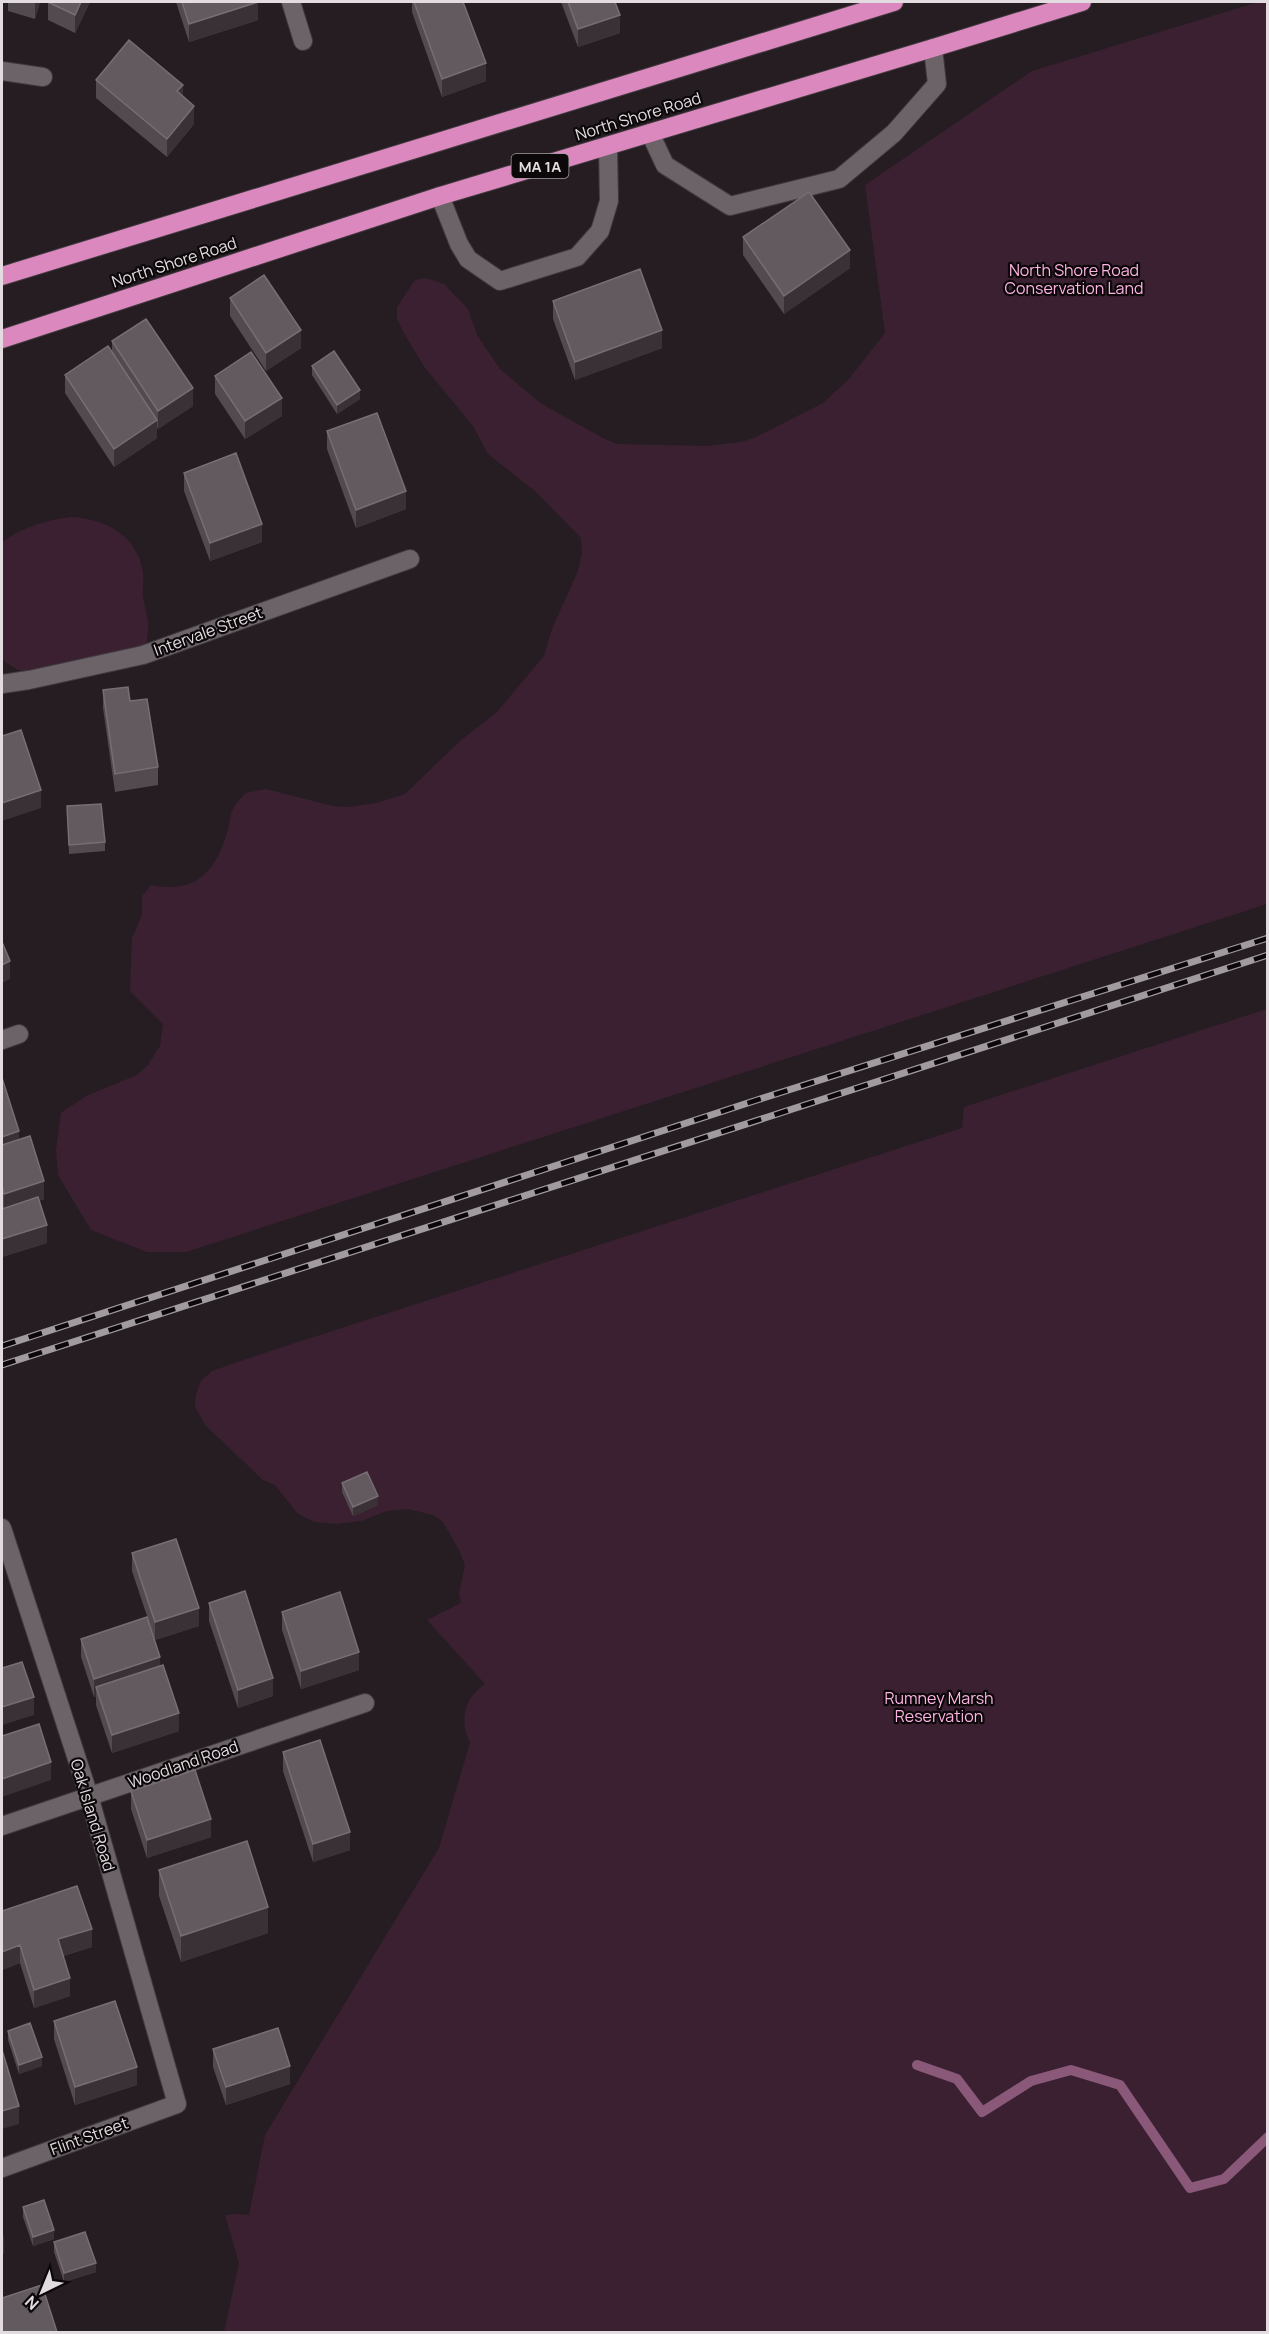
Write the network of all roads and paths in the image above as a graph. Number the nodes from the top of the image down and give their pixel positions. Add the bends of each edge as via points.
1 (291, 2) edge
2 (894, 2) edge
3 (1082, 2) edge
4 (303, 41) dead end
5 (933, 48) junction
6 (2, 71) edge
7 (43, 76) dead end
8 (650, 133) junction
9 (608, 146) junction
10 (440, 196) junction
11 (2, 276) edge
12 (2, 339) edge
13 (410, 559) dead end
14 (2, 684) edge
15 (19, 1034) dead end
16 (2, 1040) edge
17 (2, 1528) edge
18 (365, 1703) dead end
19 (88, 1796) junction
20 (2, 1826) edge
21 (177, 2104) joint
22 (2, 2168) edge

1 - 4 street
2 - 11 highway
3 - 5 highway, North Shore Road / MA 1A
5 - 8 highway, North Shore Road / MA 1A
5 - 8 street via 937,84 894,133 839,179 730,206 665,165
6 - 7 street
8 - 9 highway, North Shore Road / MA 1A
9 - 10 highway, North Shore Road / MA 1A
9 - 10 street via 609,201 600,231 577,257 500,281 468,259
10 - 12 highway, North Shore Road / MA 1A
13 - 14 street, Intervale Street via 143,655
15 - 16 street
17 - 19 street, Oak Island Road
18 - 19 street, Woodland Road
19 - 20 street, Woodland Road
19 - 21 street, Oak Island Road
21 - 22 street, Flint Street

